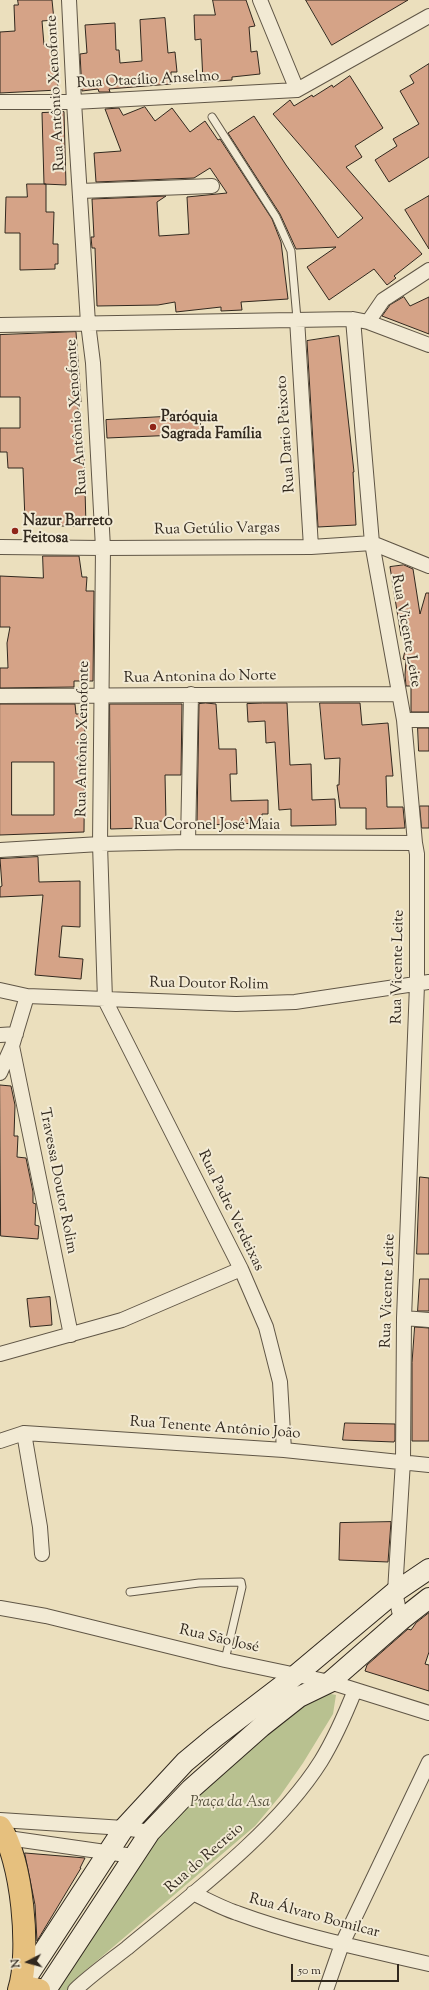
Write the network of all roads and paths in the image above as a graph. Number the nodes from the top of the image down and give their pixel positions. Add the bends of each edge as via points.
1 (69, 0) edge
2 (260, 0) edge
3 (429, 16) edge
4 (297, 90) junction
5 (0, 102) edge
6 (74, 102) junction
7 (212, 117) dead end
8 (212, 186) dead end
9 (80, 191) junction
10 (429, 270) edge
11 (353, 319) junction
12 (297, 320) junction
13 (368, 322) junction
14 (88, 323) junction
15 (0, 325) edge
16 (429, 345) edge
17 (372, 543) junction
18 (311, 546) junction
19 (0, 547) edge
20 (103, 548) junction
21 (429, 566) edge
22 (191, 694) junction
23 (399, 694) junction
24 (0, 696) edge
25 (102, 696) junction
26 (404, 720) junction
27 (429, 720) edge
28 (188, 842) junction
29 (100, 844) junction
30 (0, 850) edge
31 (420, 851) edge
32 (423, 983) edge
33 (0, 990) edge
34 (28, 996) junction
35 (105, 1000) junction
36 (0, 1035) edge
37 (14, 1040) junction
38 (0, 1073) edge
39 (241, 1269) junction
40 (404, 1318) junction
41 (429, 1320) edge
42 (71, 1335) junction
43 (0, 1354) edge
44 (24, 1433) junction
45 (0, 1441) edge
46 (284, 1450) junction
47 (402, 1461) junction
48 (429, 1465) edge
49 (42, 1554) dead end
50 (429, 1569) edge
51 (130, 1592) dead end
52 (395, 1592) junction
53 (429, 1598) edge
54 (0, 1608) edge
55 (401, 1620) junction
56 (226, 1660) junction
57 (296, 1675) junction
58 (330, 1682) junction
59 (355, 1690) junction
60 (429, 1713) edge
61 (429, 1762) edge
62 (124, 1828) junction
63 (2, 1831) edge
64 (150, 1832) junction
65 (107, 1852) junction
66 (133, 1856) junction
67 (193, 1893) junction
68 (342, 1944) junction
69 (429, 1964) edge
70 (26, 1989) edge
71 (46, 1990) edge
72 (75, 1990) edge
73 (326, 1990) edge

1 - 6 street, Rua Antônio Xenofonte
2 - 4 street
3 - 4 street
4 - 6 street, Rua Otacílio Anselmo
5 - 6 street, Rua Otacílio Anselmo
6 - 9 street, Rua Antônio Xenofonte
7 - 12 lane via 276,217 291,251
8 - 9 street
9 - 14 street, Rua Antônio Xenofonte
10 - 13 street via 382,300
11 - 12 street
11 - 13 street
11 - 17 street, Rua Vicente Leite
12 - 14 street
12 - 18 street, Rua Dario Peixoto
13 - 16 street
14 - 15 street
14 - 20 street, Rua Antônio Xenofonte via 93,363
17 - 18 street, Rua Getúlio Vargas
17 - 21 street, Rua Getúlio Vargas
17 - 23 street, Rua Vicente Leite
18 - 20 street, Rua Getúlio Vargas
19 - 20 street, Rua Getúlio Vargas
20 - 25 street, Rua Antônio Xenofonte
22 - 23 street, Rua Antonina do Norte
22 - 25 street, Rua Antonina do Norte
22 - 28 street
23 - 26 street, Rua Vicente Leite
24 - 25 street, Rua Antonina do Norte
25 - 29 street, Rua Antônio Xenofonte
26 - 27 street
26 - 31 street, Rua Vicente Leite
28 - 29 street, Rua Coronel José Maia
28 - 31 street, Rua Coronel José Maia
29 - 30 street, Rua Coronel José Maia
29 - 35 street, Rua Antônio Xenofonte
31 - 32 street, Rua Vicente Leite
32 - 35 street, Rua Doutor Rolim via 266,1004
32 - 40 street, Rua Vicente Leite
33 - 34 street, Rua Doutor Rolim
34 - 35 street, Rua Doutor Rolim
34 - 37 street
35 - 39 street, Rua Padre Verdeixas
36 - 37 street
37 - 38 street
37 - 42 street, Travessa Doutor Rolim
39 - 42 street via 122,1320
39 - 46 street, Rua Padre Verdeixas via 273,1350 280,1382
40 - 41 street
40 - 47 street, Rua Vicente Leite
42 - 43 street
44 - 45 street, Rua Tenente Antônio João
44 - 46 street, Rua Tenente Antônio João
44 - 49 street
46 - 47 street, Rua Tenente Antônio João
47 - 48 street, Rua Tenente Antônio João
47 - 52 street, Rua Vicente Leite
50 - 52 main road
51 - 56 lane via 199,1583 240,1582 241,1594
52 - 55 street, Rua Vicente Leite
52 - 57 main road
53 - 55 main road
54 - 56 street, Rua São José via 46,1616
55 - 58 main road
56 - 57 street, Rua São José
57 - 58 street, Rua São José
57 - 62 main road via 185,1762
58 - 59 street, Rua São José
58 - 64 main road via 299,1697 261,1727 192,1789
59 - 60 street, Rua São José
59 - 67 street, Rua do Recreio via 340,1728 320,1762 299,1790 254,1840
61 - 68 street
62 - 63 street
62 - 64 street
62 - 65 main road
63 - 65 street
63 - 70 highway via 18,1882 23,1915
64 - 66 main road
65 - 66 street
65 - 70 main road
66 - 71 main road
67 - 68 street, Rua Álvaro Bomilcar via 236,1913
67 - 72 street, Rua do Recreio
68 - 69 street, Rua Álvaro Bomilcar
68 - 73 street

